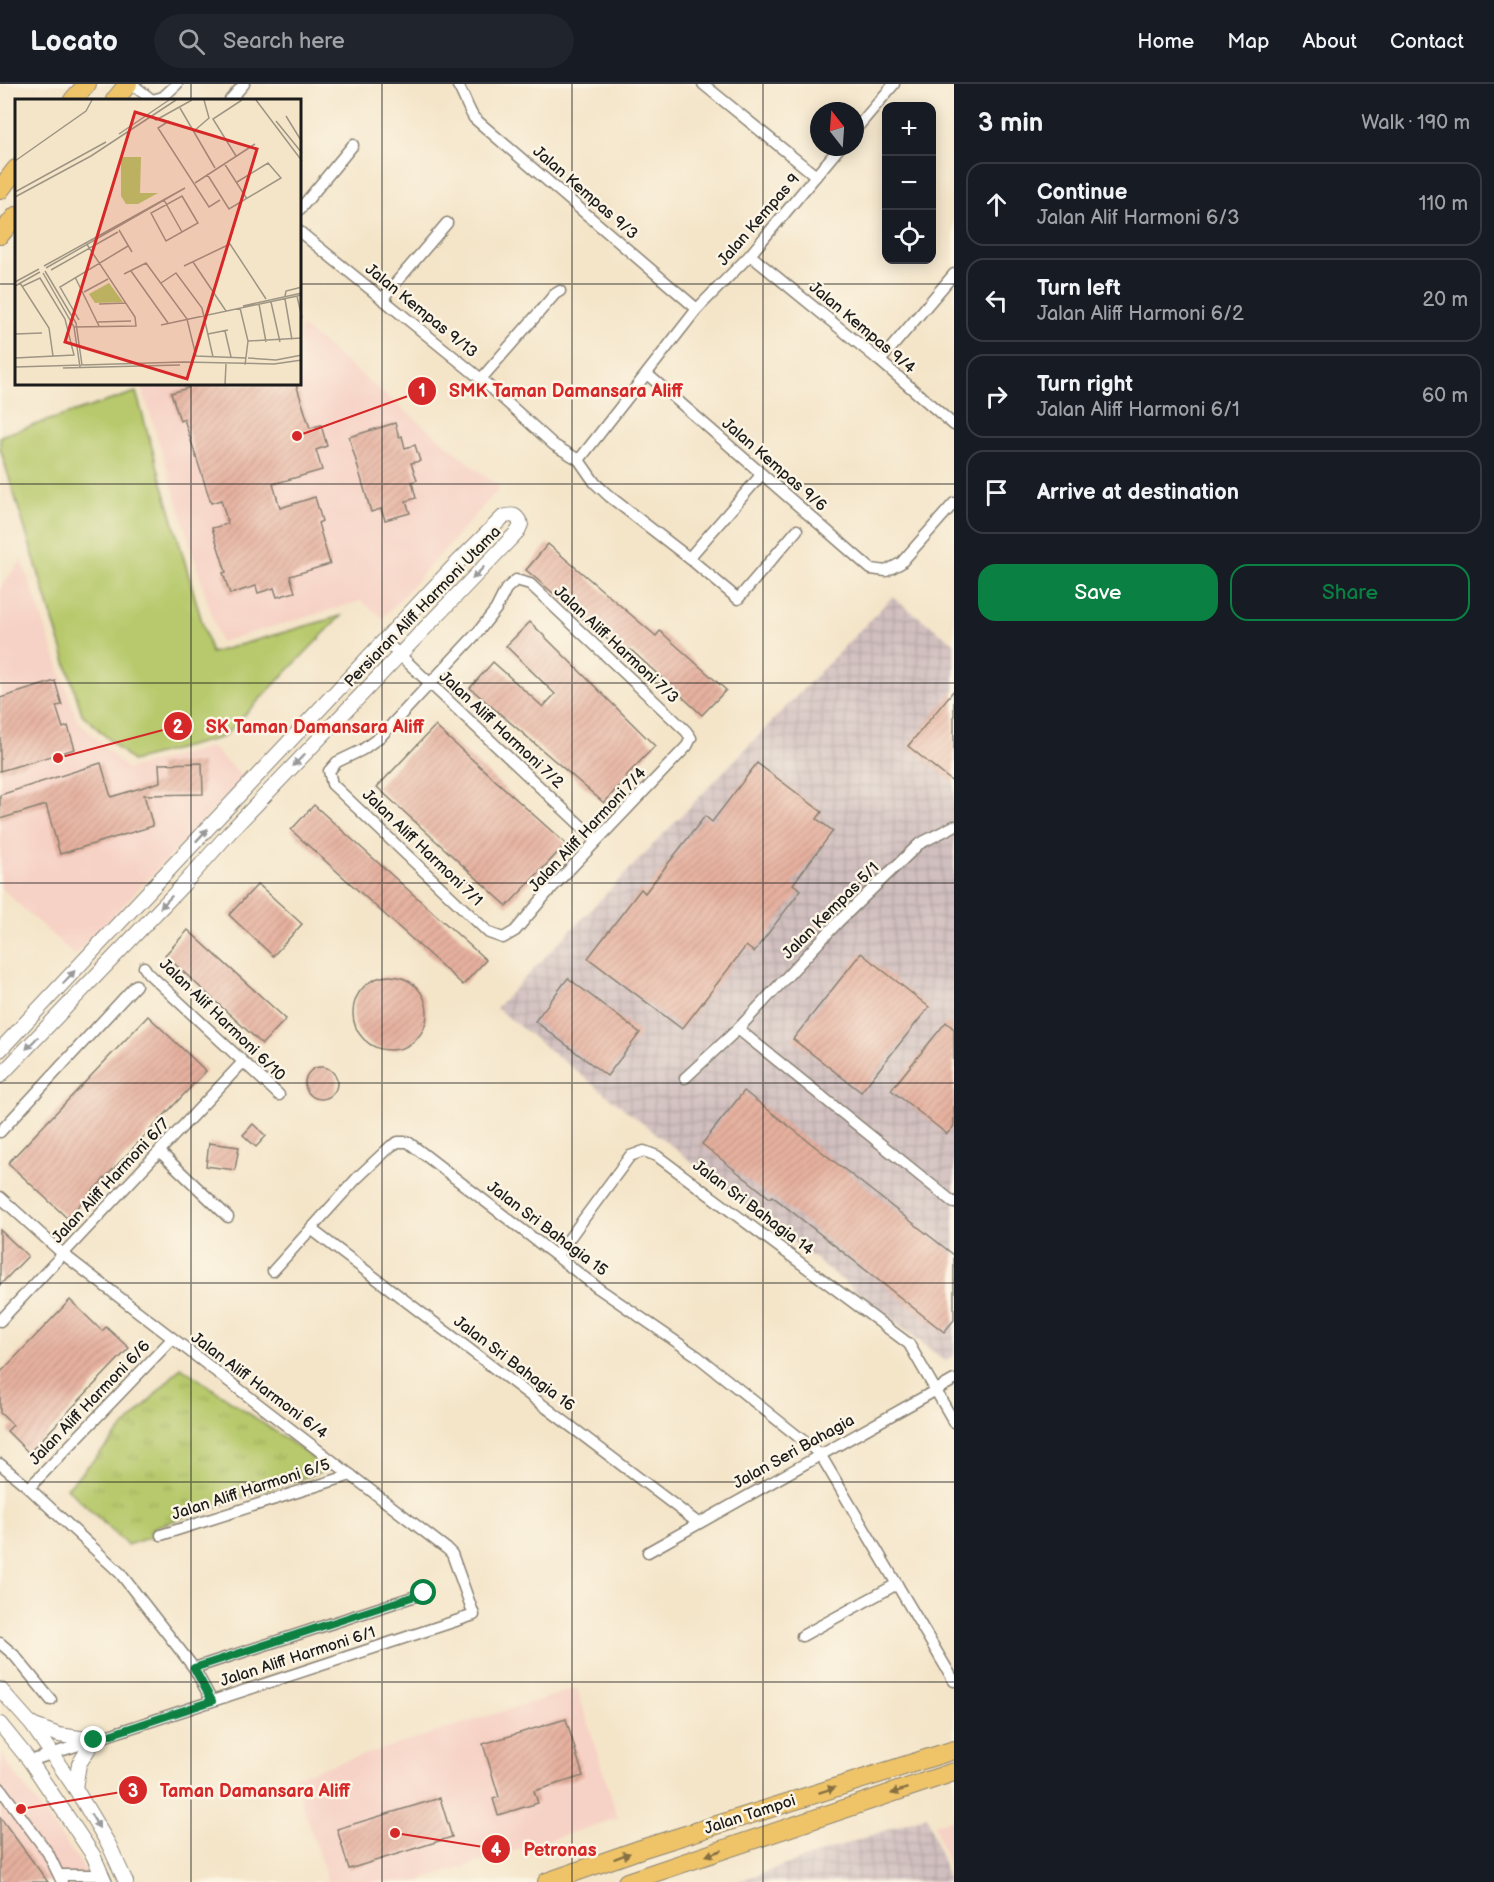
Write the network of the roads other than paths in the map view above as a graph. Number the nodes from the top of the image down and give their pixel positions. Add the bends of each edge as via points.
1 (87, 84) edge
2 (130, 84) edge
3 (177, 84) edge
4 (244, 84) edge
5 (703, 84) edge
6 (894, 84) edge
7 (461, 87) edge
8 (74, 99) edge
9 (116, 99) edge
10 (151, 99) edge
11 (156, 99) edge
12 (231, 99) edge
13 (864, 119) edge
14 (353, 145) dead end
15 (833, 156) edge
16 (15, 170) edge
17 (816, 176) junction
18 (0, 190) edge
19 (302, 207) edge
20 (15, 217) edge
21 (447, 223) dead end
22 (302, 234) edge
23 (0, 235) edge
24 (750, 255) junction
25 (954, 274) edge
26 (560, 291) dead end
27 (382, 299) junction
28 (697, 309) junction
29 (880, 361) junction
30 (647, 374) junction
31 (481, 379) junction
32 (954, 425) edge
33 (579, 460) junction
34 (762, 474) junction
35 (954, 502) edge
36 (797, 530) dead end
37 (689, 558) junction
38 (385, 641) junction
39 (400, 655) junction
40 (430, 683) junction
41 (691, 738) joint
42 (954, 826) edge
43 (596, 840) junction
44 (502, 938) joint
45 (144, 966) dead end
46 (136, 985) dead end
47 (738, 1029) junction
48 (0, 1050) edge
49 (243, 1062) junction
50 (0, 1076) edge
51 (685, 1078) dead end
52 (279, 1095) dead end
53 (0, 1132) edge
54 (160, 1152) junction
55 (0, 1197) edge
56 (954, 1203) edge
57 (228, 1217) dead end
58 (312, 1229) junction
59 (63, 1254) junction
60 (557, 1255) junction
61 (273, 1271) dead end
62 (0, 1321) edge
63 (172, 1339) junction
64 (954, 1380) edge
65 (936, 1390) junction
66 (954, 1422) edge
67 (820, 1454) junction
68 (0, 1464) edge
69 (351, 1474) junction
70 (28, 1488) junction
71 (698, 1523) junction
72 (161, 1535) dead end
73 (648, 1552) dead end
74 (897, 1584) junction
75 (424, 1593) dead end
76 (474, 1615) joint
77 (802, 1636) dead end
78 (0, 1643) edge
79 (194, 1668) junction
80 (954, 1681) edge
81 (0, 1689) edge
82 (51, 1700) dead end
83 (212, 1701) junction
84 (0, 1724) edge
85 (32, 1725) junction
86 (94, 1740) junction
87 (954, 1750) edge
88 (51, 1753) junction
89 (30, 1761) junction
90 (954, 1773) edge
91 (0, 1788) edge
92 (75, 1788) junction
93 (60, 1878) edge
94 (104, 1878) edge
95 (126, 1882) edge
96 (547, 1882) edge
97 (627, 1882) edge

1 - 8 main road
2 - 9 main road
2 - 10 street
3 - 11 street
4 - 12 street
5 - 17 street
6 - 13 street
7 - 28 street, Jalan Kempas 9/3 via 474,118
14 - 19 street
15 - 17 street, Jalan Kempas 9
16 - 18 main road
17 - 24 street, Jalan Kempas 9
20 - 23 main road
21 - 27 street
22 - 27 street, Jalan Kempas 9/13
24 - 28 street, Jalan Kempas 9
24 - 29 street, Jalan Kempas 9/4
25 - 29 street
26 - 31 street
27 - 31 street, Jalan Kempas 9/13
28 - 30 street, Jalan Kempas 9
29 - 32 street, Jalan Kempas 9/4
30 - 33 street, Jalan Kempas 9
30 - 34 street, Jalan Kempas 9/6
31 - 33 street, Jalan Kempas 9/13 via 554,445
33 - 37 street via 609,496
34 - 35 street, Jalan Kempas 9/6 via 871,569 886,571 901,563
34 - 37 street
36 - 37 street via 738,599
38 - 39 street, Jalan Aliff Harmoni 7/2
38 -> 39 street, Persiaran Aliff Harmoni Utama via 503,517 517,516 521,524 518,531
48 -> 38 street, Persiaran Aliff Harmoni Utama
39 - 40 street, Jalan Aliff Harmoni 7/2
39 -> 50 street, Persiaran Aliff Harmoni Utama
40 - 41 street, Jalan Aliff Harmoni 7/3 via 478,632 516,580 530,584
40 - 43 street, Jalan Aliff Harmoni 7/2
40 - 44 street, Jalan Aliff Harmoni 7/1 via 381,736 337,762 330,771 332,784 489,933
41 - 43 street, Jalan Aliff Harmoni 7/4
42 - 47 street, Jalan Kempas 5/1 via 919,844 838,922
43 - 44 street, Jalan Aliff Harmoni 7/4 via 515,931
45 - 49 street, Jalan Alif Harmoni 6/10
46 - 53 street
47 - 51 street, Jalan Kempas 5/1
47 - 56 street
49 - 52 street, Jalan Alif Harmoni 6/10
49 - 54 street, Jalan Aliff Harmoni 6/7
54 - 57 street
54 - 59 street, Jalan Aliff Harmoni 6/7
55 - 59 street, Jalan Aliff Harmoni 6/4
58 - 60 street, Jalan Sri Bahagia 15 via 382,1154 398,1142 408,1142
58 - 61 street, Jalan Sri Bahagia 15
58 - 71 street, Jalan Sri Bahagia 16
59 - 62 street, Jalan Aliff Harmoni 6/7
59 - 63 street, Jalan Aliff Harmoni 6/4
60 - 65 street, Jalan Sri Bahagia 14 via 630,1156 651,1153 909,1344
60 - 67 street, Jalan Sri Bahagia 15 via 697,1356
63 - 69 street, Jalan Aliff Harmoni 6/4
63 - 70 street, Jalan Aliff Harmoni 6/6
64 - 65 street, Jalan Seri Bahagia
65 - 66 street, Jalan Sri Bahagia 14
65 - 67 street, Jalan Seri Bahagia
67 - 71 street, Jalan Seri Bahagia
67 - 74 street
68 - 70 street
69 - 72 street, Jalan Aliff Harmoni 6/5
69 - 76 street, Jalan Aliff Harmoni 6/4 via 452,1554
70 - 79 street via 120,1573
71 - 73 street, Jalan Seri Bahagia
74 - 77 street
74 - 80 street
75 - 79 street
76 - 83 street, Jalan Aliff Harmoni 6/1
78 - 82 street
79 - 83 street
81 - 85 street
83 - 86 street, Jalan Aliff Harmoni 6/1
84 - 89 street
85 - 86 street via 59,1735
85 - 88 street
86 - 88 street, Jalan Aliff Harmoni 6/1
86 - 92 street via 79,1764
96 -> 87 main road, Jalan Tampoi
88 - 89 street, Jalan Aliff Harmoni 6/1
88 - 92 street
89 - 94 street
90 -> 97 main road, Jalan Tampoi
91 - 93 street via 48,1853
92 -> 95 street
93 - 94 street

